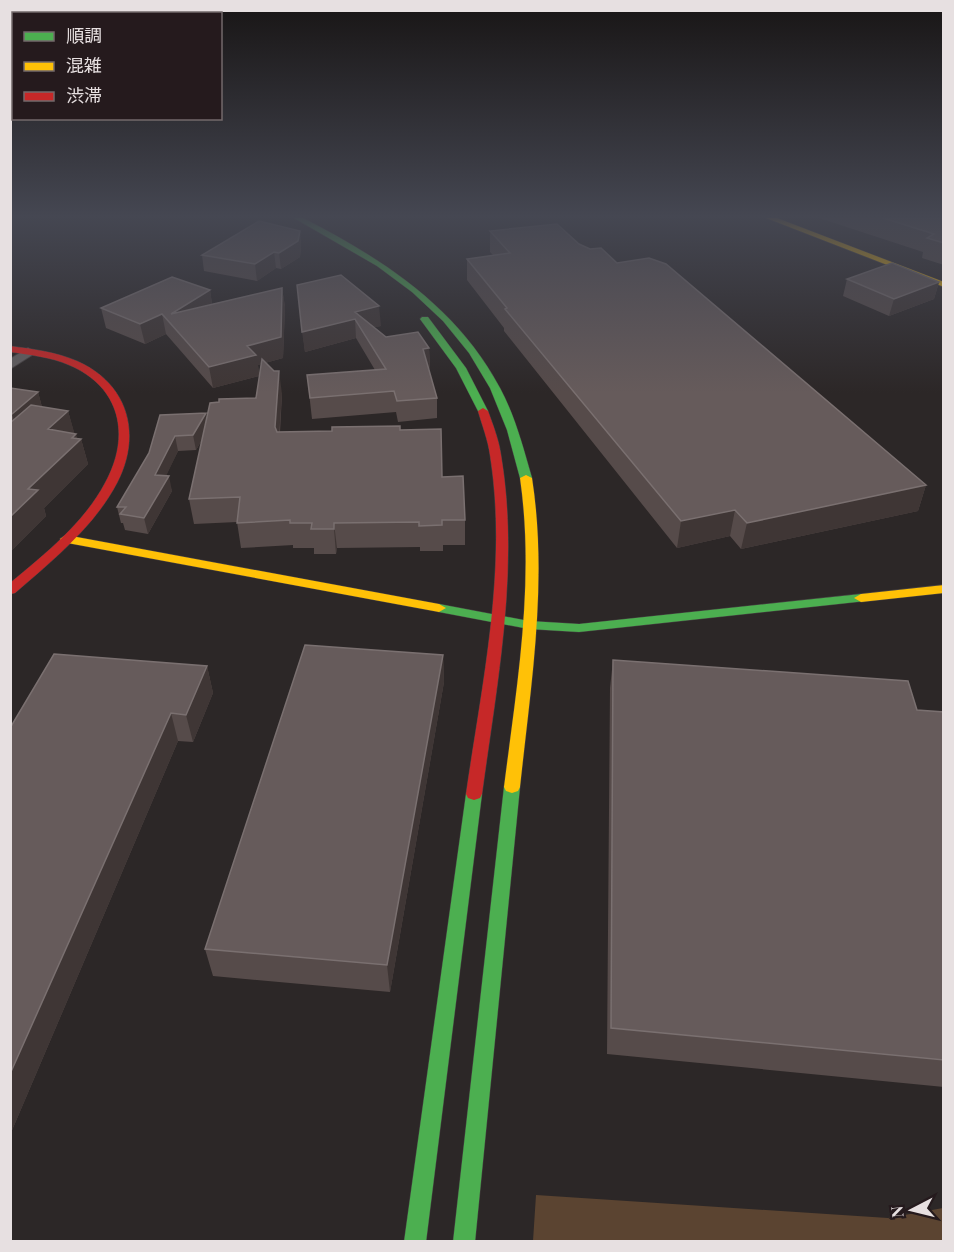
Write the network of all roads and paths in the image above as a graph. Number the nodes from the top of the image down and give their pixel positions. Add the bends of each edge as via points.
1 (378, 276) edge
2 (402, 276) edge
3 (922, 276) edge
4 (944, 285) edge
5 (10, 348) edge
6 (28, 352) junction
7 (10, 365) edge
8 (66, 539) junction
9 (944, 588) edge
10 (10, 590) edge
11 (497, 619) junction
12 (529, 625) junction
13 (415, 1242) edge
14 (464, 1242) edge

1 - 11 street via 414,306 446,342 485,415 498,461 502,523
2 - 12 street via 468,340 508,413 523,461 532,528
3 - 4 street
5 - 6 street
6 - 7 street
6 - 8 street via 80,367 105,384 129,421 128,448 120,471 97,505
8 - 10 street
8 - 11 street
9 - 12 street via 579,628
11 - 12 street
11 - 13 street
12 - 14 street

